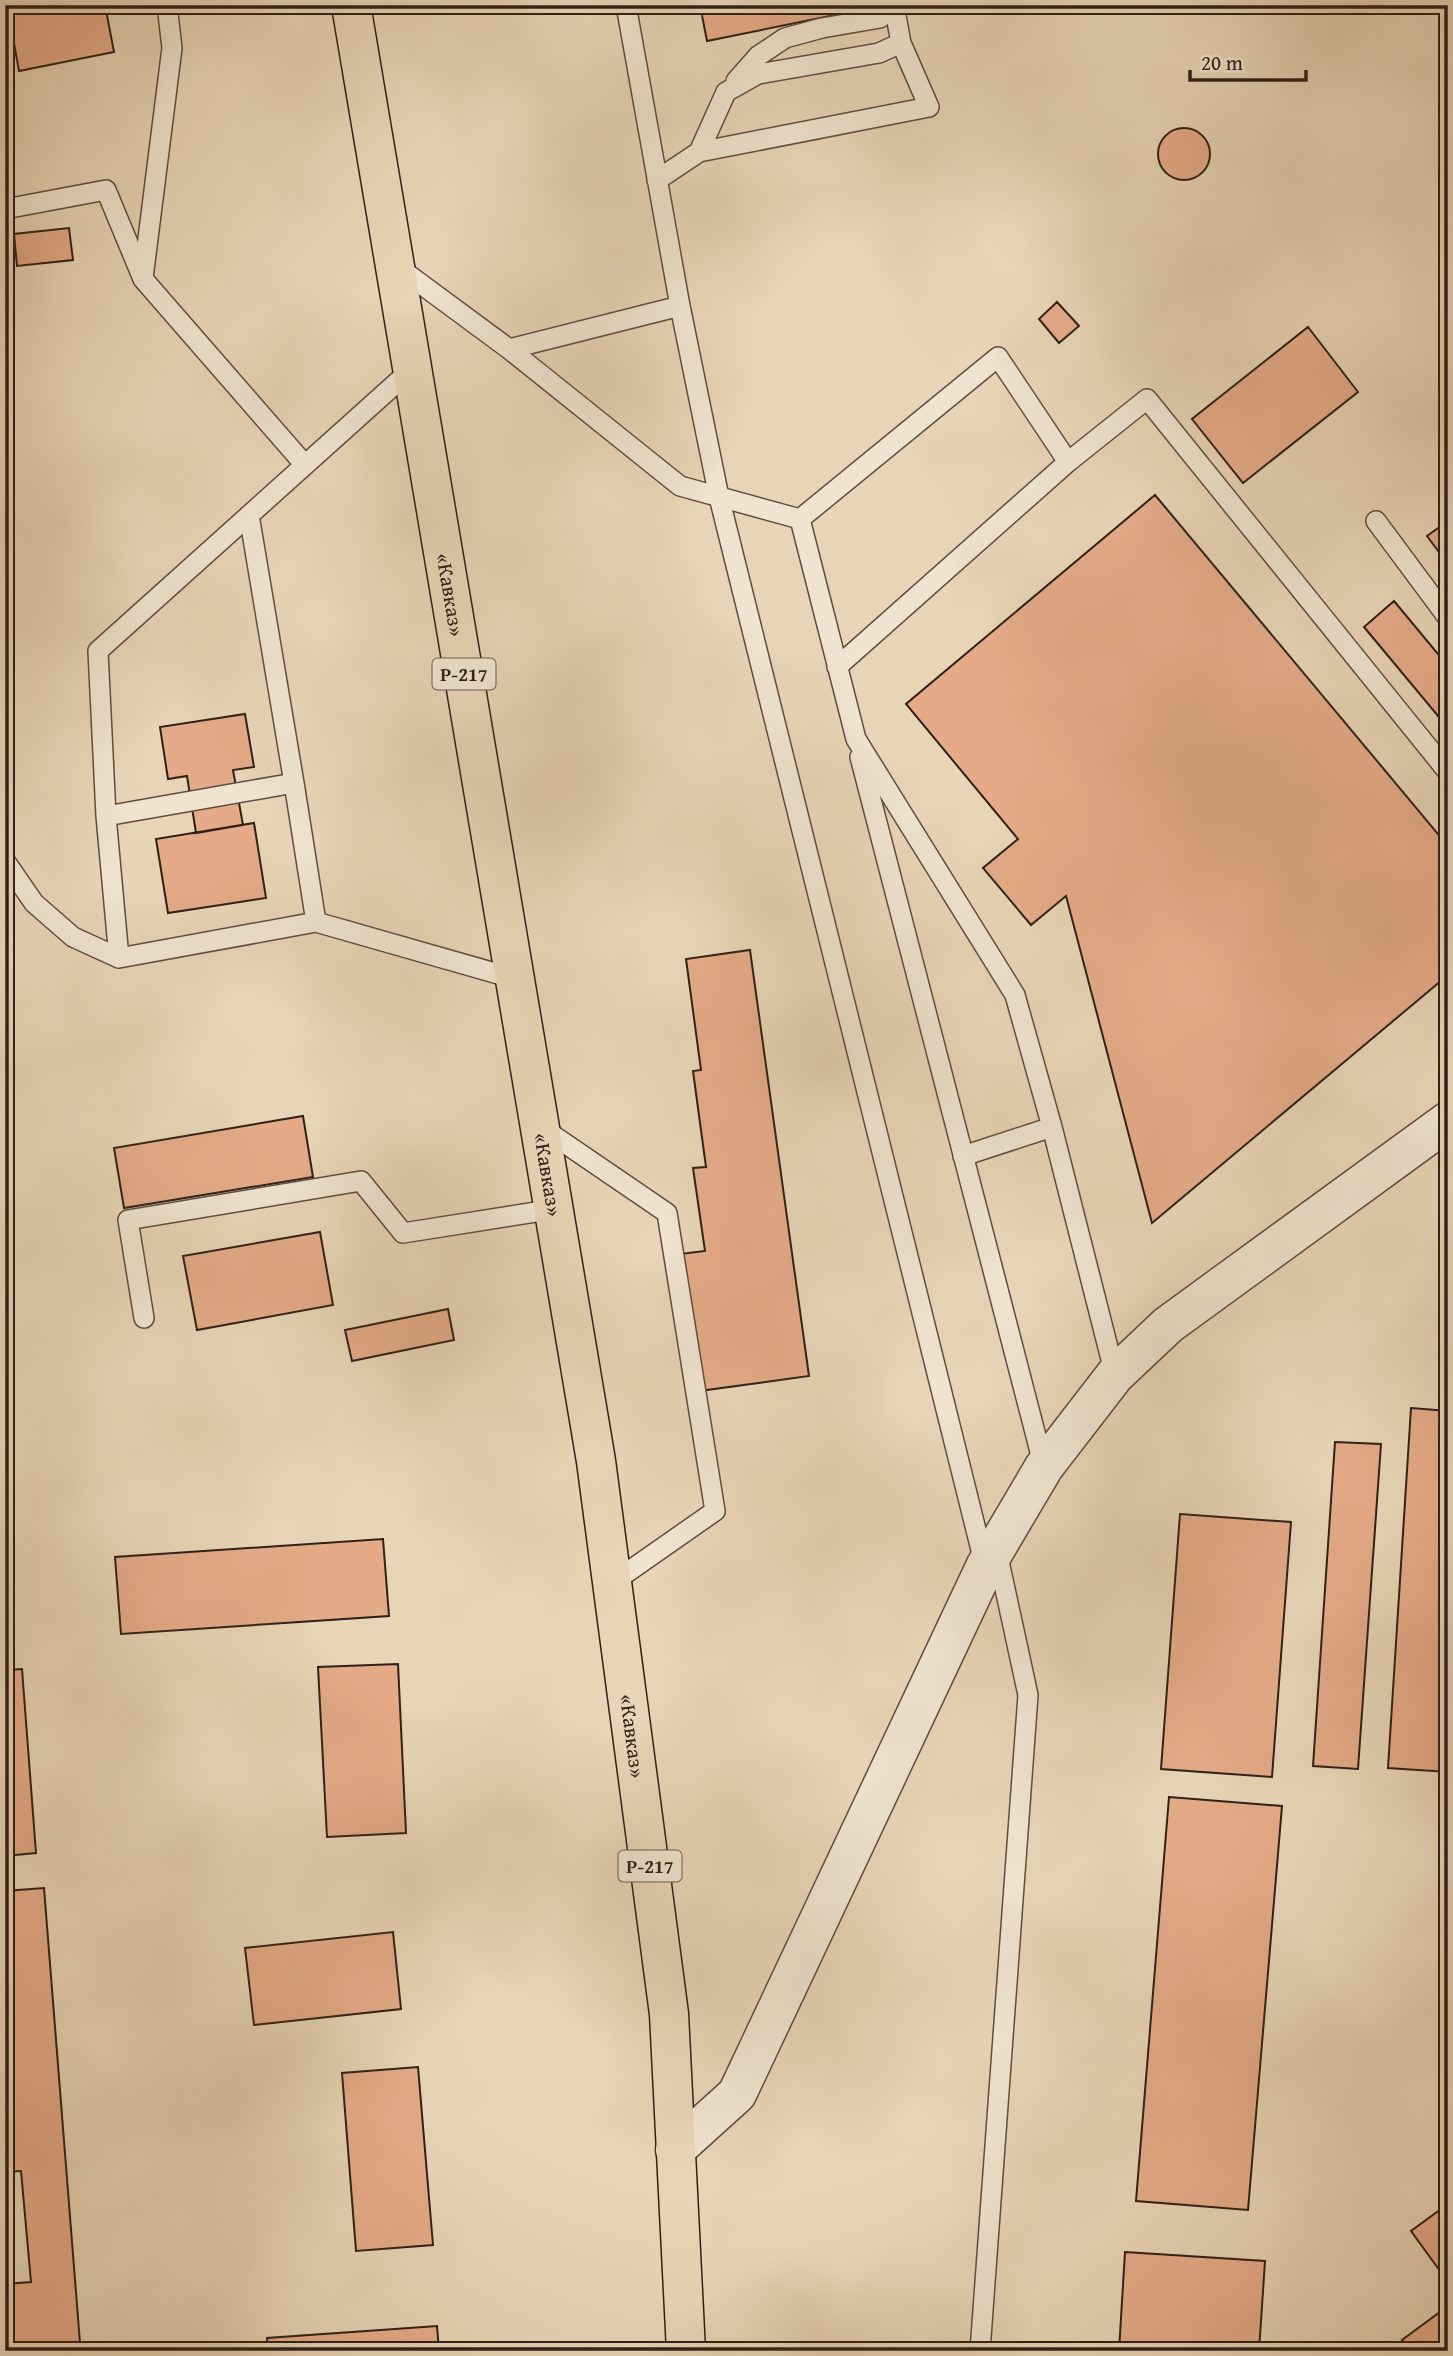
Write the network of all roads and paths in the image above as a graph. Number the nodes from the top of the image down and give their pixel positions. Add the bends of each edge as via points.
1 (167, 5) edge
2 (351, 5) edge
3 (626, 5) edge
4 (894, 5) edge
5 (901, 43) junction
6 (726, 92) junction
7 (699, 152) junction
8 (657, 180) junction
9 (5, 209) edge
10 (395, 265) junction
11 (143, 279) junction
12 (680, 306) junction
13 (509, 349) junction
14 (412, 368) junction
15 (1068, 462) junction
16 (304, 465) junction
17 (719, 497) junction
18 (249, 515) junction
19 (800, 519) junction
20 (1376, 521) dead end
21 (1448, 618) edge
22 (837, 667) junction
23 (856, 739) junction
24 (1448, 772) edge
25 (294, 783) junction
26 (106, 816) junction
27 (5, 861) edge
28 (316, 922) junction
29 (119, 958) junction
30 (516, 979) junction
31 (1448, 1122) edge
32 (540, 1126) junction
33 (1052, 1127) junction
34 (963, 1156) junction
35 (555, 1209) junction
36 (144, 1318) dead end
37 (1115, 1375) junction
38 (1044, 1467) junction
39 (991, 1558) junction
40 (612, 1583) junction
41 (676, 2150) junction
42 (686, 2351) edge
43 (980, 2351) edge

1 - 11 lane via 172,48
2 - 10 highway, «Кавказ» / Р-217
3 - 8 lane
4 - 5 lane
4 - 6 lane via 880,18 785,38 758,56
5 - 6 lane via 879,53 758,74
5 - 7 lane via 929,107
6 - 7 lane
7 - 8 lane
8 - 12 lane
9 - 11 lane via 106,190
10 - 13 lane
10 - 14 highway, «Кавказ» / Р-217
11 - 16 lane
12 - 13 lane
12 - 17 lane
13 - 17 lane via 680,486
14 - 16 lane
14 - 30 highway, «Кавказ» / Р-217
15 - 19 lane via 998,357
15 - 22 lane
15 - 24 lane via 1147,399
16 - 18 lane
17 - 19 lane
17 - 39 lane
18 - 25 lane
18 - 26 lane via 98,651
19 - 22 lane
20 - 21 lane
22 - 23 lane
23 - 33 lane via 1015,995
23 - 34 lane
25 - 26 lane
25 - 28 lane
26 - 29 lane
27 - 29 lane via 34,903 63,929
28 - 29 lane
28 - 30 lane
30 - 32 highway, «Кавказ» / Р-217
31 - 37 street via 1168,1325
32 - 35 highway, «Кавказ» / Р-217
32 - 40 lane via 667,1213 715,1511
33 - 34 lane
33 - 37 lane
34 - 38 lane
35 - 36 lane via 403,1233 361,1181 128,1220
35 - 40 highway, «Кавказ» / Р-217
37 - 38 street
38 - 39 street
39 - 41 street via 737,2094
39 - 43 lane via 1028,1695
40 - 41 highway, «Кавказ» / Р-217 via 669,2014
41 - 42 highway, «Кавказ» / Р-217

